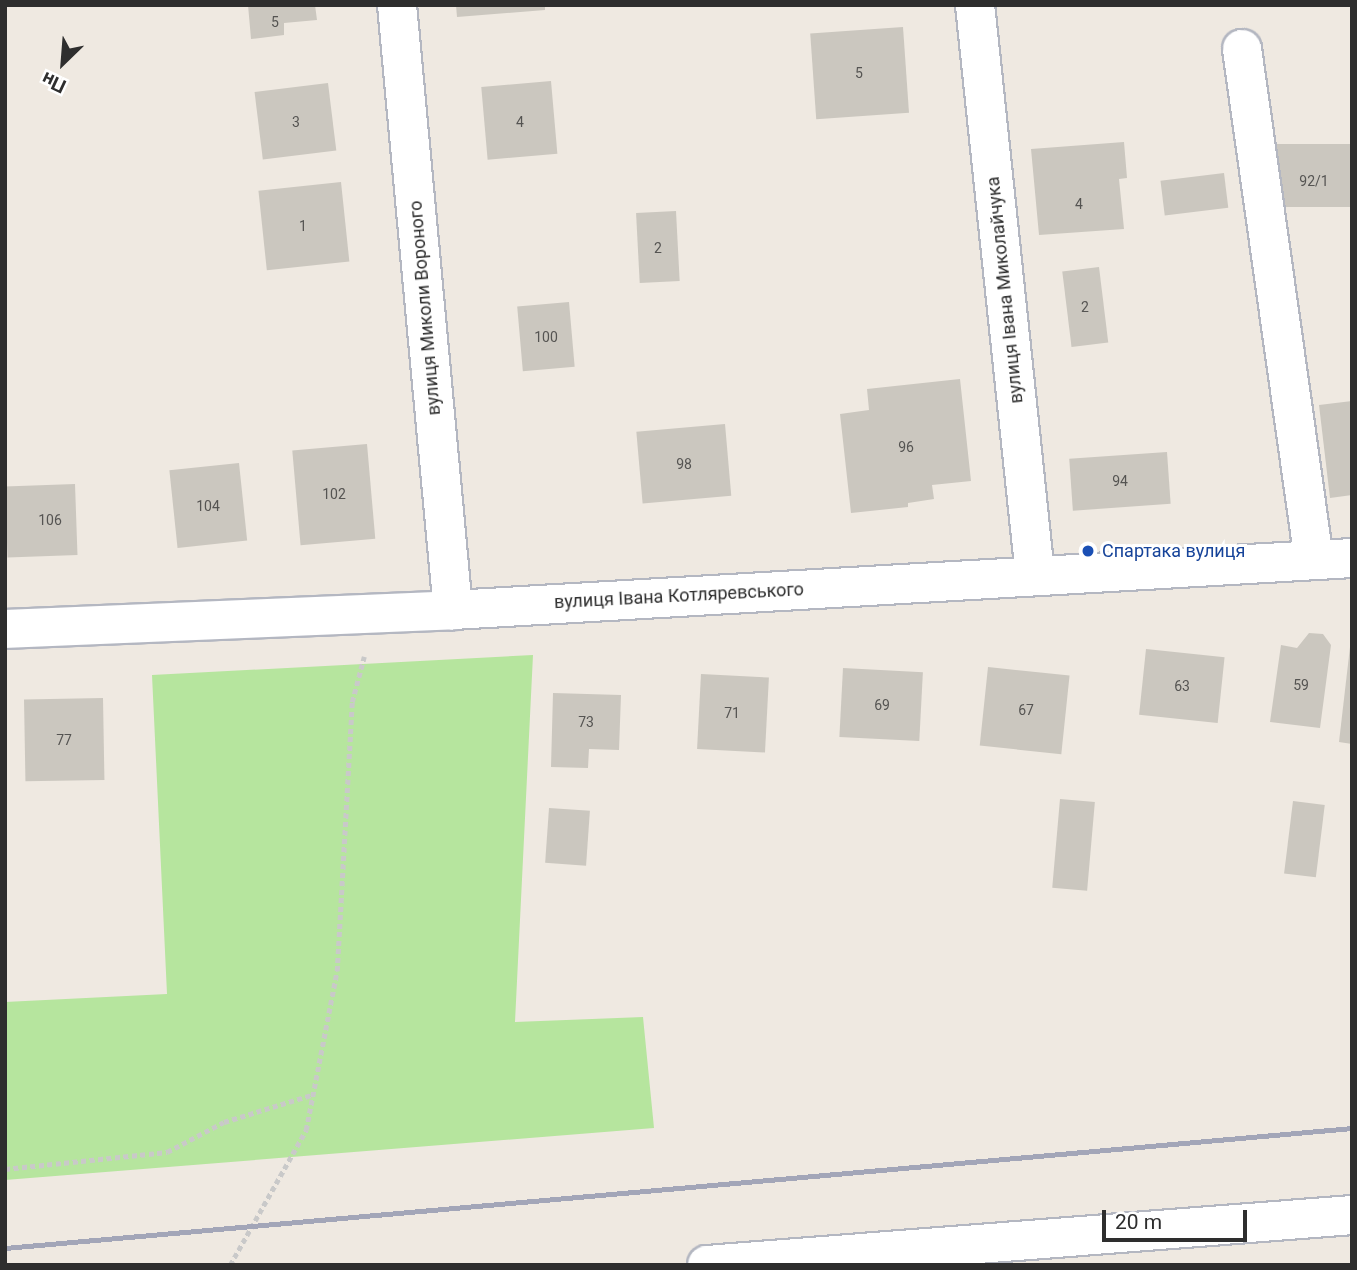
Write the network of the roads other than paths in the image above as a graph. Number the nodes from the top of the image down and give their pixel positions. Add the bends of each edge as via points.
1 (397, 5) edge
2 (975, 5) edge
3 (1242, 49) dead end
4 (1352, 558) edge
5 (1314, 560) junction
6 (1035, 575) junction
7 (453, 610) junction
8 (5, 629) edge
9 (1352, 1215) edge
10 (1086, 1250) edge
11 (707, 1265) edge

1 - 7 street, вулиця Миколи Вороного
2 - 6 street, вулиця Івана Миколайчука
3 - 5 street
4 - 5 street, вулиця Івана Котляревського
5 - 6 street, вулиця Івана Котляревського
6 - 7 street, вулиця Івана Котляревського
7 - 8 street, вулиця Івана Котляревського
9 - 10 street
10 - 11 street

